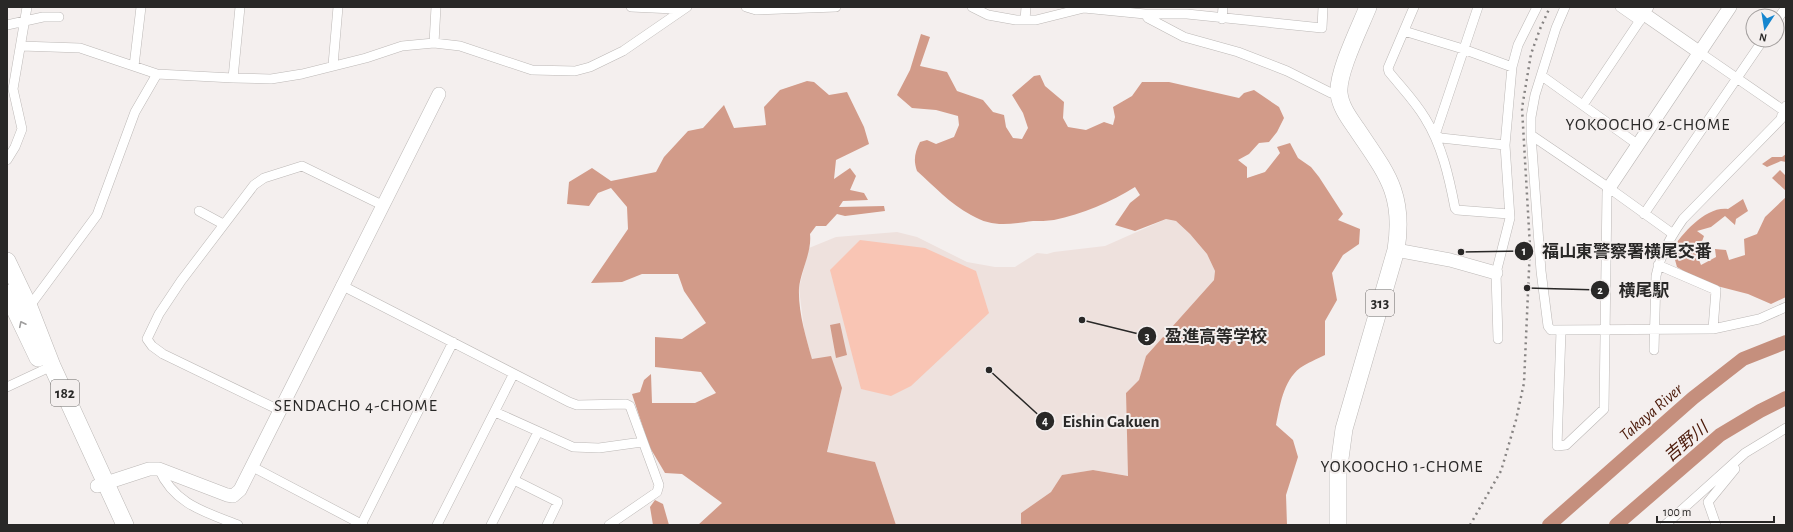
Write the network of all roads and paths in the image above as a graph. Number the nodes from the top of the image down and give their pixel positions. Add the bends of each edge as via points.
1 (27, 7) edge
2 (141, 7) edge
3 (240, 7) edge
4 (338, 7) edge
5 (436, 7) edge
6 (633, 7) edge
7 (746, 7) edge
8 (836, 7) edge
9 (1026, 7) edge
10 (1223, 7) edge
11 (1323, 7) edge
12 (1368, 7) edge
13 (1414, 7) edge
14 (1478, 7) edge
15 (1537, 7) edge
16 (1565, 7) edge
17 (1620, 7) edge
18 (1730, 7) edge
19 (977, 8) edge
20 (1125, 9) edge
21 (683, 10) edge
22 (1644, 11) edge
23 (1145, 14) junction
24 (59, 17) dead end
25 (1222, 19) junction
26 (25, 20) junction
27 (1025, 20) junction
28 (7, 25) edge
29 (1404, 31) junction
30 (434, 43) junction
31 (21, 46) junction
32 (1758, 48) edge
33 (1464, 49) junction
34 (1699, 52) junction
35 (333, 65) junction
36 (134, 66) junction
37 (1512, 67) junction
38 (157, 74) junction
39 (1542, 76) junction
40 (233, 78) junction
41 (1737, 78) junction
42 (438, 94) dead end
43 (1339, 94) junction
44 (1583, 105) junction
45 (1784, 108) edge
46 (1435, 135) junction
47 (1531, 135) junction
48 (1638, 144) junction
49 (1505, 145) junction
50 (7, 160) edge
51 (1609, 188) junction
52 (382, 205) junction
53 (198, 211) dead end
54 (1510, 214) junction
55 (1644, 214) junction
56 (223, 224) junction
57 (1673, 234) junction
58 (1396, 250) junction
59 (7, 261) edge
60 (1658, 264) junction
61 (1496, 273) junction
62 (341, 285) junction
63 (7, 293) edge
64 (29, 307) junction
65 (1786, 307) edge
66 (1713, 329) junction
67 (1605, 330) junction
68 (1655, 330) junction
69 (1561, 331) junction
70 (1498, 339) dead end
71 (453, 342) junction
72 (1654, 350) dead end
73 (48, 368) junction
74 (514, 375) junction
75 (7, 387) edge
76 (279, 410) junction
77 (495, 412) junction
78 (1786, 428) edge
79 (538, 432) junction
80 (642, 442) junction
81 (1746, 453) junction
82 (251, 466) junction
83 (159, 469) junction
84 (514, 480) junction
85 (101, 484) junction
86 (363, 524) edge
87 (115, 525) edge
88 (125, 525) edge
89 (238, 525) edge
90 (438, 525) edge
91 (491, 525) edge
92 (547, 525) edge
93 (609, 525) edge
94 (1338, 525) edge
95 (1665, 525) edge
96 (1716, 525) edge

1 - 26 street
2 - 36 street
3 - 40 street
4 - 35 street
5 - 30 street
6 - 21 street
7 - 8 street via 756,10
9 - 27 street
10 - 25 street
11 - 25 street via 1322,28
12 - 43 highway, 313 via 1341,76
13 - 29 street
14 - 33 street
15 - 37 street via 1518,45
16 - 39 street
17 - 22 street
18 - 34 street
19 - 27 street via 988,15
20 - 23 street
20 - 27 street via 1084,8 1036,20
21 - 30 street via 623,51 590,67 575,71 532,70 460,46
22 - 34 street
22 - 44 street
23 - 25 street via 1187,14
23 - 43 street via 1184,37 1238,52 1287,71 1331,93
24 - 26 street
26 - 28 street
26 - 31 street
29 - 33 street
29 - 46 street via 1388,68 1389,72 1425,117
30 - 35 street via 402,46 366,58
31 - 36 street via 80,48
31 - 50 street via 12,89 22,129
32 - 41 street
33 - 37 street
33 - 46 street
34 - 41 street
34 - 48 street
35 - 40 street via 271,79
36 - 38 street
37 - 49 street
38 - 40 street
38 - 64 street via 135,112 97,215
39 - 44 street
39 - 47 street via 1534,102
41 - 45 street
41 - 55 street
42 - 52 street
43 - 58 highway, 313 via 1346,114 1382,168 1395,195 1399,213
44 - 48 street
45 - 57 street via 1781,119 1683,219
46 - 49 street via 1440,138
46 - 54 street via 1455,208
47 - 51 street
47 - 69 street via 1541,271 1548,326 1550,330
48 - 51 street
49 - 54 street
51 - 55 street
51 - 67 street
52 - 56 street via 302,166 264,178 254,185
52 - 62 street
53 - 56 street
54 - 61 street
55 - 57 street
56 - 76 street via 159,314 147,339 163,354
57 - 60 street
58 - 61 street via 1450,260
58 - 94 highway, 313 via 1344,429 1338,478
59 - 64 highway, 182
60 - 66 street via 1716,290
60 - 68 street
61 - 70 street
62 - 71 street
62 - 76 street
73 -> 63 highway, 182
64 - 73 highway, 182
65 - 66 street via 1759,319
66 - 68 street
67 - 68 street
67 - 69 street
67 - 69 street via 1604,409 1566,445 1557,446
68 - 72 street
71 - 74 street
71 - 86 street
73 - 75 street
73 - 85 highway, 182
74 - 77 street
74 - 80 street via 577,405 630,406
76 - 82 street
77 - 79 street
77 - 90 street
78 - 81 street
79 - 80 street via 573,447 599,448
79 - 84 street
80 - 93 street via 659,485 657,492
81 - 95 street
81 - 96 street via 1708,502
82 - 83 street via 240,490 234,496
82 - 86 street
83 - 85 street via 148,469
83 - 89 street via 165,483 190,506
84 - 91 street
84 - 92 street via 558,502
85 - 87 highway, 182
85 - 88 highway, 182

